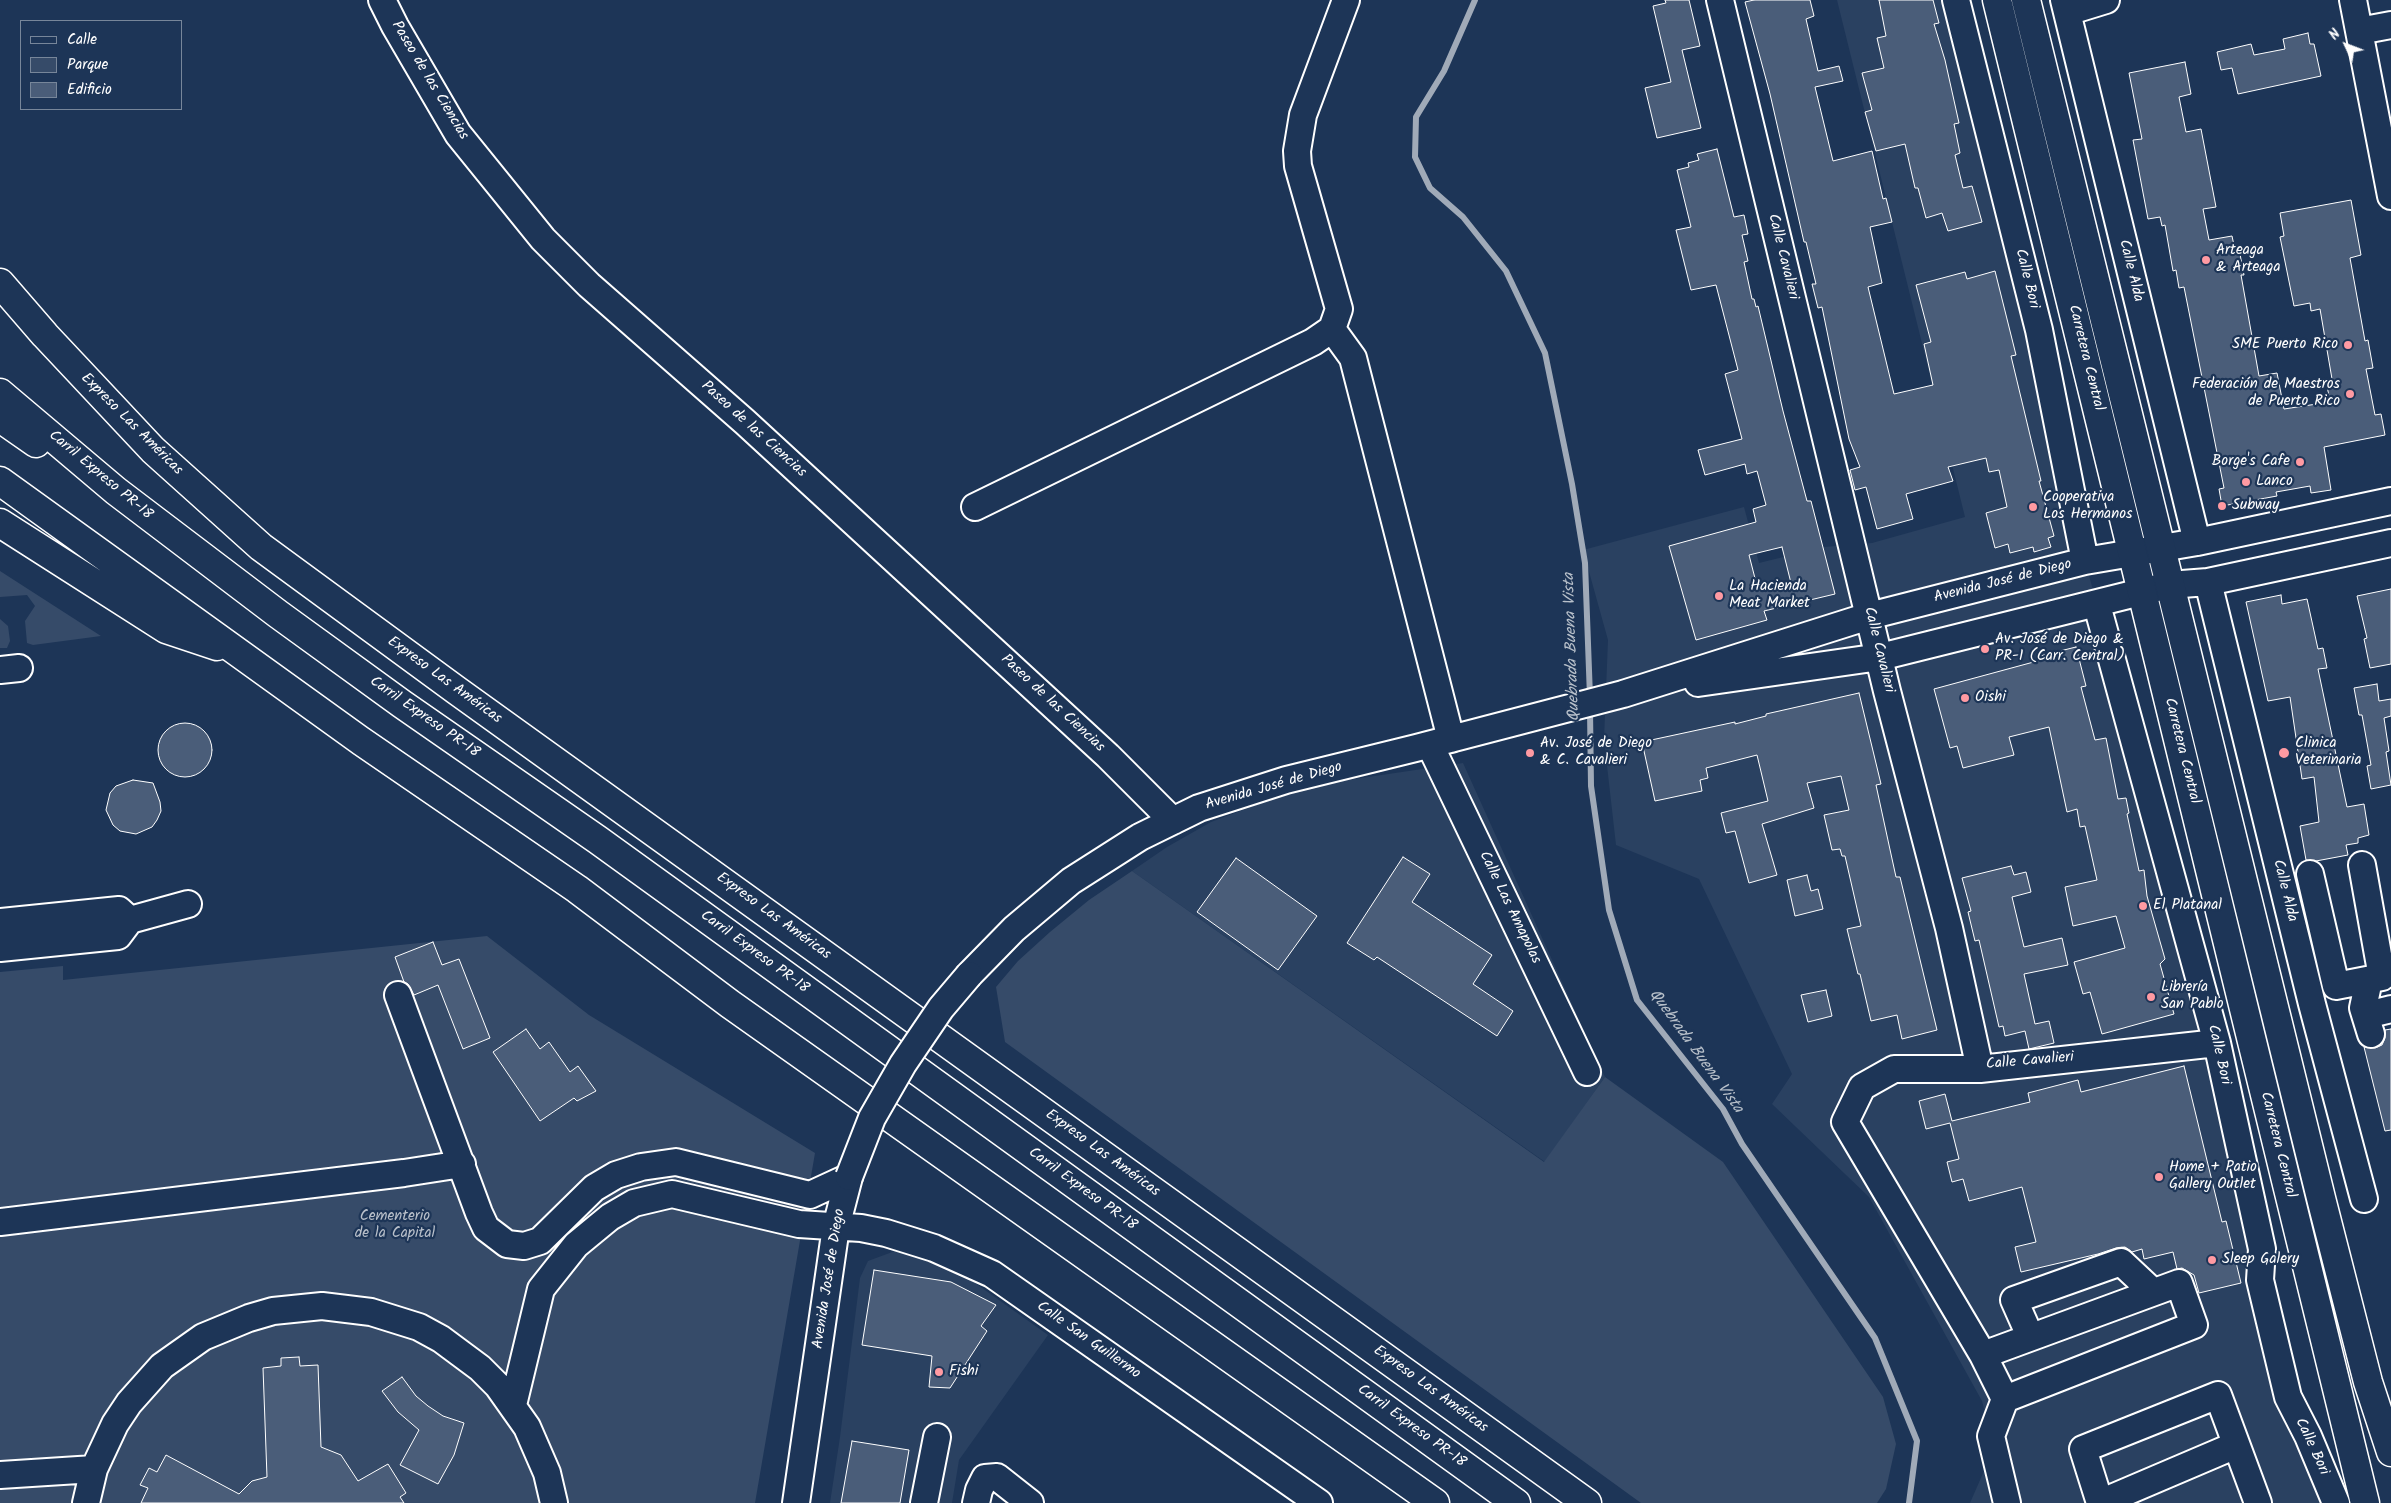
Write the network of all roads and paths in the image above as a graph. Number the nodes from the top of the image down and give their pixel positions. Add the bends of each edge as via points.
1 (382, 0) edge
2 (1346, 0) edge
3 (1720, 0) edge
4 (1956, 0) edge
5 (1997, 0) edge
6 (2026, 0) edge
7 (2106, 0) edge
8 (2353, 0) edge
9 (2065, 6) edge
10 (2391, 25) edge
11 (2358, 32) junction
12 (2391, 196) edge
13 (0, 283) edge
14 (1332, 329) junction
15 (0, 393) edge
16 (0, 418) edge
17 (0, 481) edge
18 (116, 491) junction
19 (2391, 501) edge
20 (975, 507) dead end
21 (0, 523) edge
22 (2197, 542) junction
23 (2391, 544) edge
24 (2146, 550) junction
25 (2086, 561) junction
26 (2208, 582) junction
27 (2169, 586) junction
28 (2143, 592) junction
29 (2097, 604) junction
30 (1869, 616) junction
31 (242, 655) junction
32 (1880, 657) junction
33 (1622, 694) junction
34 (1440, 742) junction
35 (1174, 821) junction
36 (2362, 864) dead end
37 (2310, 874) dead end
38 (188, 904) dead end
39 (130, 920) junction
40 (0, 922) edge
41 (0, 948) edge
42 (2380, 979) edge
43 (398, 995) dead end
44 (2379, 1019) edge
45 (2217, 1043) junction
46 (1980, 1069) junction
47 (1587, 1072) dead end
48 (462, 1164) junction
49 (849, 1177) junction
50 (2364, 1200) dead end
51 (0, 1222) edge
52 (836, 1228) junction
53 (2153, 1292) junction
54 (2030, 1336) junction
55 (1983, 1355) junction
56 (2005, 1399) junction
57 (513, 1405) junction
58 (937, 1437) dead end
59 (2236, 1445) junction
60 (2391, 1452) edge
61 (94, 1469) junction
62 (0, 1475) edge
63 (86, 1503) edge
64 (554, 1503) edge
65 (796, 1503) edge
66 (924, 1503) edge
67 (976, 1503) edge
68 (1030, 1503) edge
69 (1319, 1503) edge
70 (1435, 1503) edge
71 (1516, 1503) edge
72 (1587, 1503) edge
73 (2007, 1503) edge
74 (2100, 1503) edge
75 (2258, 1503) edge
76 (2336, 1503) edge
77 (2365, 1503) edge

1 - 35 street, Paseo de las Ciencias via 458,134 543,239 589,285 745,422 1101,750
2 - 14 street via 1303,114 1297,151 1298,166 1339,309
3 - 30 street, Calle Cavalieri
4 - 25 street, Calle Bori via 2039,330
5 - 24 highway, Carretera Central
6 - 24 highway, Carretera Central
7 - 9 street
8 - 11 street
9 - 22 street, Calle Alda
10 - 11 street
11 - 12 street
13 - 72 highway, Expreso Las Américas via 153,450 261,547
14 - 20 street via 1313,342
14 - 34 street, Calle Las Amapolas via 1353,358
15 - 18 highway, Carril Expreso PR-18
16 - 18 highway via 63,461
17 - 31 highway
18 - 71 highway, Carril Expreso PR-18 via 402,704 598,840
19 - 22 street, Avenida José de Diego
21 - 31 highway via 166,629
22 - 24 street, Avenida José de Diego
23 - 26 street, Avenida José de Diego
24 - 25 street, Avenida José de Diego
24 - 27 highway, Carretera Central
24 - 28 highway, Carretera Central
25 - 30 street, Avenida José de Diego
26 - 27 street, Avenida José de Diego
26 - 50 street, Calle Alda
27 - 28 street, Avenida José de Diego
27 - 60 highway, Carretera Central via 2368,1382
28 - 29 street, Avenida José de Diego
28 - 77 highway, Carretera Central
29 - 32 street, Avenida José de Diego
29 - 45 street, Calle Bori
30 - 32 street, Calle Cavalieri
30 - 33 street, Avenida José de Diego
31 - 70 highway via 577,889 730,1004
32 - 33 street, Avenida José de Diego
32 - 46 street, Calle Cavalieri via 1949,928
33 - 34 street, Avenida José de Diego
34 - 35 street, Avenida José de Diego via 1286,780 1199,808
34 - 47 street, Calle Las Amapolas
35 - 49 street, Avenida José de Diego, bridge via 1140,837 1071,881 1014,928 969,975 941,1008 903,1064 872,1118
36 - 42 street
37 - 42 street via 2336,986
38 - 39 street
39 - 40 street via 118,910
39 - 41 street via 118,936
42 - 44 street via 2363,1008
43 - 48 street
45 - 46 street, Calle Cavalieri
45 - 76 street, Calle Bori via 2262,1249 2260,1280 2288,1397
46 - 55 street via 1894,1069 1862,1086 1845,1122
48 - 49 street via 486,1228 507,1244 524,1246 540,1241 594,1188 616,1175 641,1167 676,1162 810,1195
48 - 51 street
49 - 52 street, Avenida José de Diego
52 - 57 street, Calle San Guillermo via 799,1224 672,1194 634,1202 576,1245 541,1289
52 - 65 street, Avenida José de Diego
52 - 69 street, Calle San Guillermo via 886,1233 934,1248 992,1274
53 - 54 street
53 - 54 street via 2121,1262 2014,1300
53 - 56 street via 2179,1283 2194,1325
54 - 55 street
55 - 56 street
56 - 73 street via 1991,1436
57 - 61 street via 474,1363 419,1327 347,1308 273,1311 210,1334 162,1366 129,1403 103,1446
57 - 64 street via 538,1450
58 - 66 street
59 - 74 street
59 - 74 street via 2218,1395 2083,1449
59 - 75 street
61 - 62 street
61 - 63 street
67 - 68 street via 985,1478 997,1477

